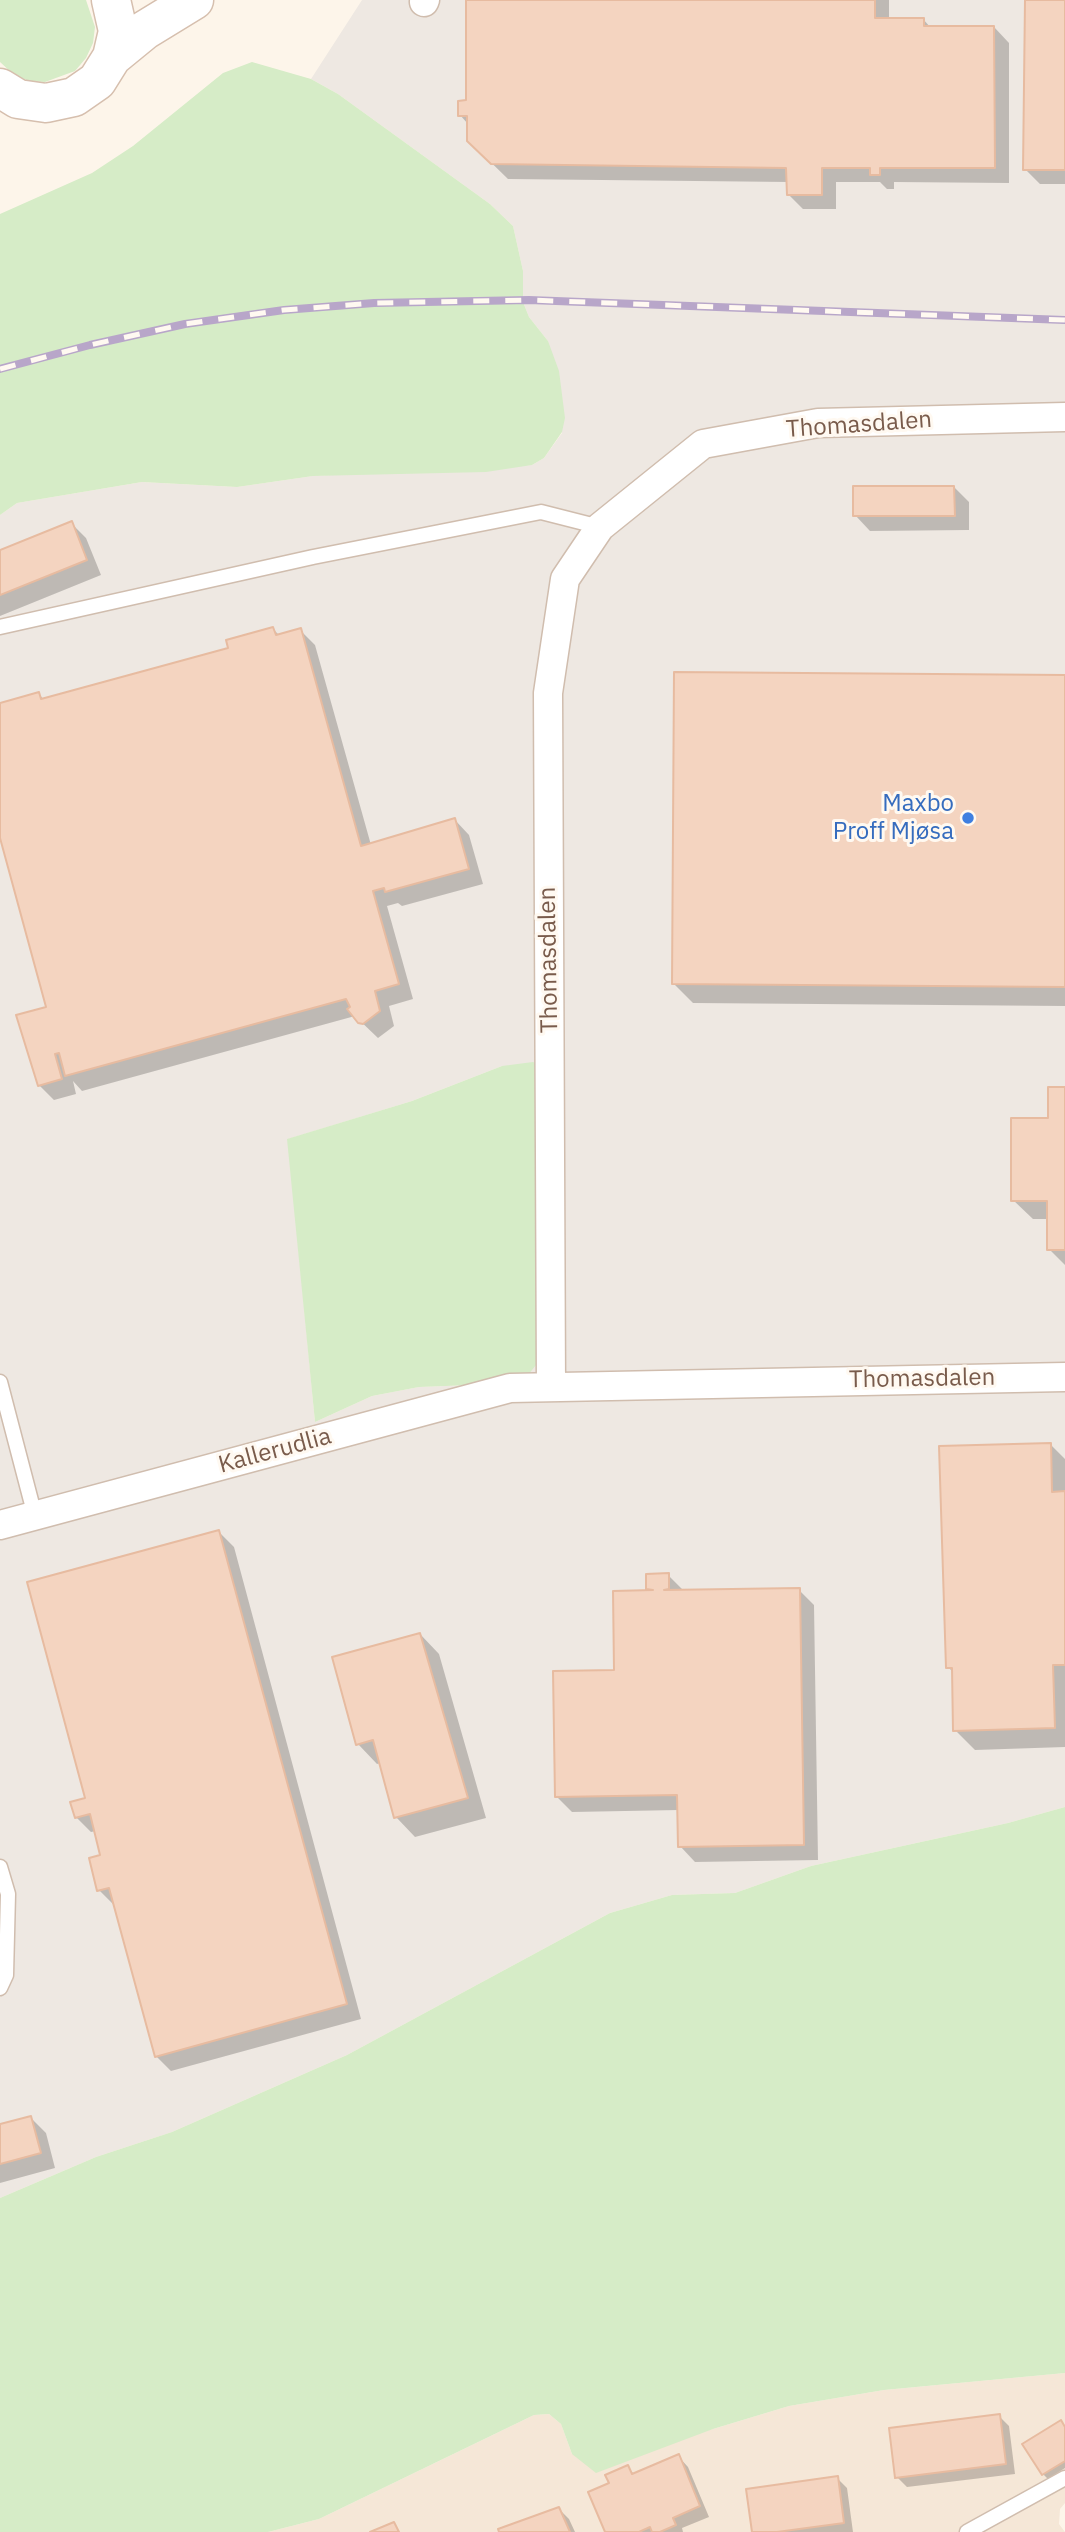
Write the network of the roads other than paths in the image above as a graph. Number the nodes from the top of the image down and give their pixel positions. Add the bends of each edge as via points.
1 (111, 0) edge
2 (194, 0) edge
3 (112, 57) junction
4 (6, 96) edge
5 (1065, 417) edge
6 (600, 527) junction
7 (0, 627) edge
8 (1065, 1377) edge
9 (0, 1382) edge
10 (551, 1386) junction
11 (34, 1516) junction
12 (0, 1525) edge
13 (0, 1867) edge
14 (0, 1988) edge
15 (1065, 2478) edge
16 (967, 2532) edge

1 - 3 main road via 118,32
2 - 3 main road
3 - 4 main road via 97,81 74,97 46,103
5 - 6 street, Thomasdalen via 818,423 702,444
6 - 7 lane via 541,512 313,556
6 - 10 street, Thomasdalen via 565,579 548,693
8 - 10 street, Thomasdalen
9 - 11 lane
10 - 11 street, Kallerudlia via 510,1388
11 - 12 street, Kallerudlia
13 - 14 lane via 8,1894 6,1975
15 - 16 lane

